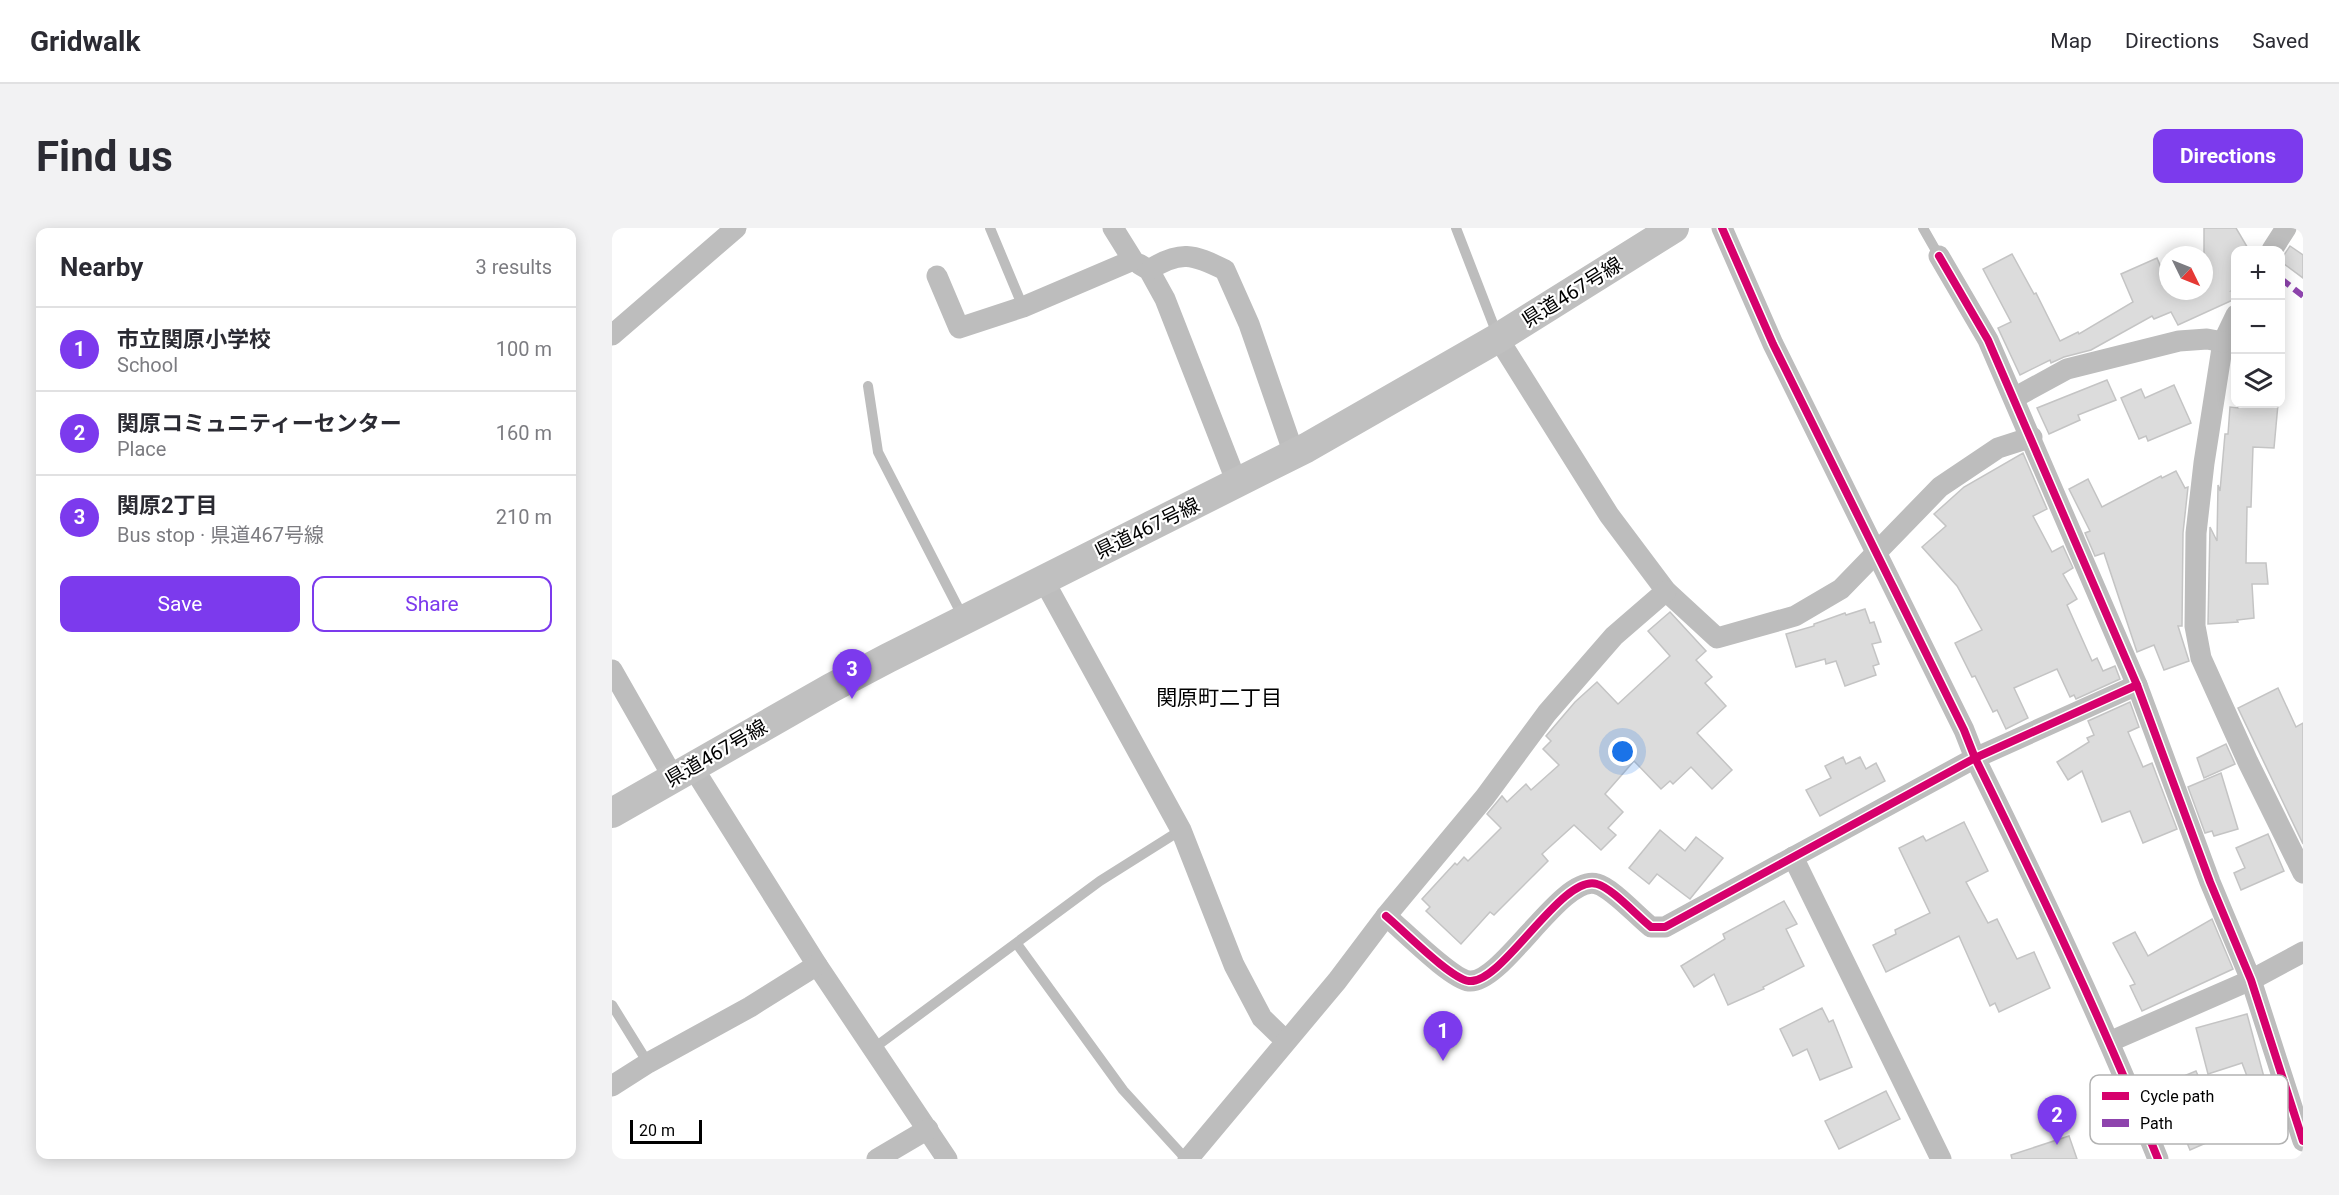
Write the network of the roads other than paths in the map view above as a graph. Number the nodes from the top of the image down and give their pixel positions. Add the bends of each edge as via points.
1 (736, 228) edge
2 (990, 228) edge
3 (1113, 228) edge
4 (1456, 228) edge
5 (1674, 228) edge
6 (1722, 228) edge
7 (1923, 228) edge
8 (2286, 228) edge
9 (2275, 246) edge
10 (1939, 256) joint
11 (1141, 265) junction
12 (937, 276) dead end
13 (1023, 307) junction
14 (2231, 324) edge
15 (612, 335) edge
16 (1498, 338) junction
17 (2223, 342) junction
18 (868, 386) dead end
19 (2014, 398) junction
20 (2032, 437) junction
21 (1294, 454) junction
22 (1237, 483) junction
23 (1877, 553) junction
24 (1042, 579) junction
25 (1666, 591) junction
26 (964, 619) junction
27 (612, 670) edge
28 (2137, 685) junction
29 (1975, 758) junction
30 (683, 772) junction
31 (612, 813) edge
32 (1181, 830) junction
33 (1793, 857) junction
34 (2303, 873) edge
35 (1386, 916) junction
36 (1017, 944) junction
37 (2303, 952) edge
38 (817, 964) junction
39 (2251, 980) junction
40 (612, 1005) edge
41 (1286, 1041) junction
42 (2109, 1042) junction
43 (874, 1048) junction
44 (648, 1063) junction
45 (2123, 1075) edge
46 (2282, 1075) edge
47 (612, 1086) edge
48 (2288, 1095) edge
49 (928, 1129) junction
50 (2303, 1141) edge
51 (2152, 1144) edge
52 (877, 1159) edge
53 (947, 1159) edge
54 (1187, 1159) edge
55 (1941, 1159) edge
56 (2158, 1159) edge

1 - 15 street
2 - 13 lane
3 - 11 street
4 - 16 lane
5 - 16 main road, 県道467号線
6 - 23 street via 1773,344
7 - 10 lane
8 - 9 street
10 - 19 street via 1988,340
11 - 13 street
11 - 21 street via 1196,256 1225,270 1249,324
11 - 22 street via 1165,299
12 - 13 street via 959,328
14 - 17 street
16 - 21 main road, 県道467号線
16 - 25 street via 1609,514
17 - 19 street via 2179,341 2067,369
17 - 34 street via 2196,533 2195,626 2201,658
18 - 26 lane via 878,452
19 - 20 street
20 - 23 street via 1998,448 1940,487
20 - 28 street
21 - 22 main road, 県道467号線
22 - 24 main road, 県道467号線
23 - 25 street via 1841,589 1795,616 1717,638
23 - 29 street
24 - 26 main road, 県道467号線
24 - 32 street
25 - 35 street via 1614,636 1547,713 1485,797
26 - 30 main road, 県道467号線 via 831,688
27 - 30 street
28 - 29 street
28 - 39 street
29 - 33 street
29 - 42 street via 2055,920
30 - 31 main road, 県道467号線
30 - 38 street
32 - 36 lane via 1100,881
32 - 41 street via 1234,965 1262,1018
33 - 35 street via 1665,927 1651,927 1607,888 1594,882 1578,887 1482,979 1470,981 1455,976
33 - 55 street
35 - 41 street
36 - 43 lane
36 - 54 lane via 1123,1090
37 - 39 street
38 - 43 street
38 - 44 street via 750,1007
39 - 42 street
39 - 46 street
40 - 44 lane
41 - 54 street
42 - 45 street
43 - 49 street
44 - 47 street
48 - 50 street
49 - 52 street
49 - 53 street
51 - 56 street

